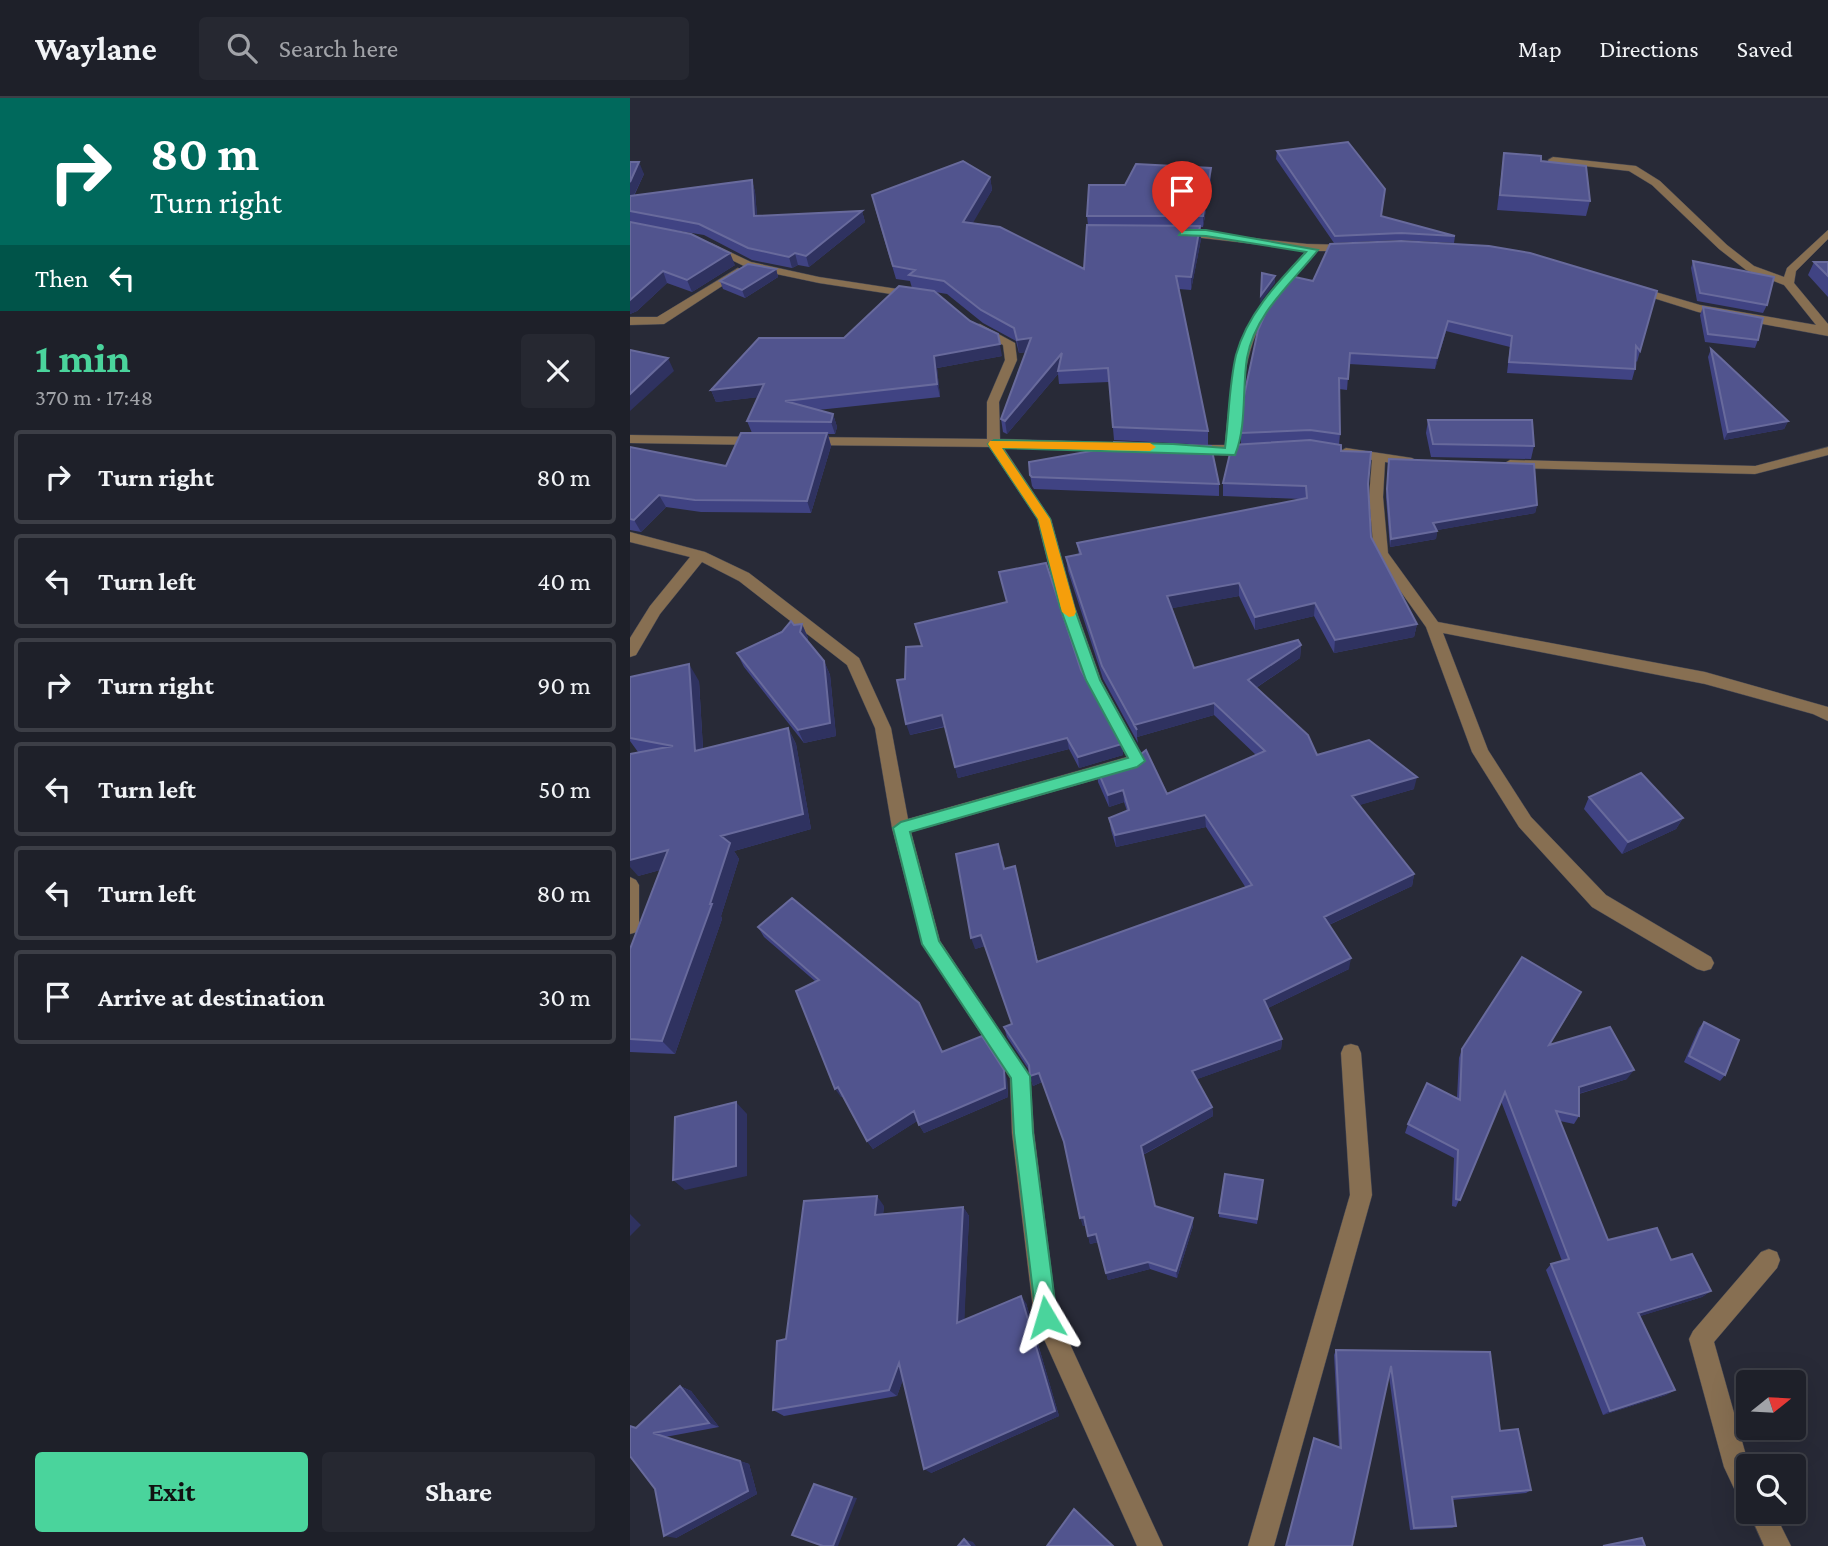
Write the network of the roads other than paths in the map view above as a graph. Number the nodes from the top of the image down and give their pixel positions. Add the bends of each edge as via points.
1 (1553, 160) edge
2 (1167, 233) edge
3 (1828, 233) edge
4 (699, 240) edge
5 (1363, 248) edge
6 (1313, 250) junction
7 (748, 265) junction
8 (1788, 284) junction
9 (1620, 285) edge
10 (929, 297) edge
11 (969, 320) edge
12 (630, 321) edge
13 (1827, 331) edge
14 (630, 439) edge
15 (994, 444) junction
16 (1146, 447) edge
17 (1173, 447) edge
18 (1270, 449) edge
19 (1332, 450) edge
20 (1828, 451) edge
21 (1231, 452) junction
22 (1379, 457) junction
23 (1430, 463) edge
24 (1498, 464) edge
25 (630, 537) edge
26 (700, 555) junction
27 (1433, 626) junction
28 (630, 651) edge
29 (1828, 715) edge
30 (901, 828) junction
31 (630, 886) edge
32 (630, 926) edge
33 (1704, 963) dead end
34 (1351, 1053) dead end
35 (1769, 1260) dead end
36 (1736, 1467) edge
37 (1766, 1524) edge
38 (1150, 1546) edge
39 (1261, 1546) edge
40 (1778, 1546) edge

1 - 8 street via 1632,168 1656,183 1750,268
2 - 6 street via 1206,233
3 - 8 street via 1791,270
4 - 7 street
5 - 6 street
6 - 21 street via 1273,294 1242,355
7 - 10 street
7 - 12 street via 660,321
8 - 13 street
9 - 13 street via 1698,307
11 - 15 street via 1009,343 1011,360 993,402
14 - 15 street via 926,439
15 - 16 street
15 - 30 street via 1044,519 1067,607 1093,680 1137,761
17 - 21 street
18 - 21 street
19 - 22 street
20 - 24 street via 1755,470
22 - 23 street
22 - 27 street via 1376,497 1381,554
25 - 26 street
26 - 28 street via 655,610
26 - 30 street via 744,577 853,662 883,728
27 - 29 street via 1705,678
27 - 33 street via 1480,752 1525,822 1599,901
30 - 38 street via 931,944 1020,1076 1046,1317
31 - 32 street
34 - 39 street via 1362,1195
35 - 36 street via 1701,1339
37 - 40 street

